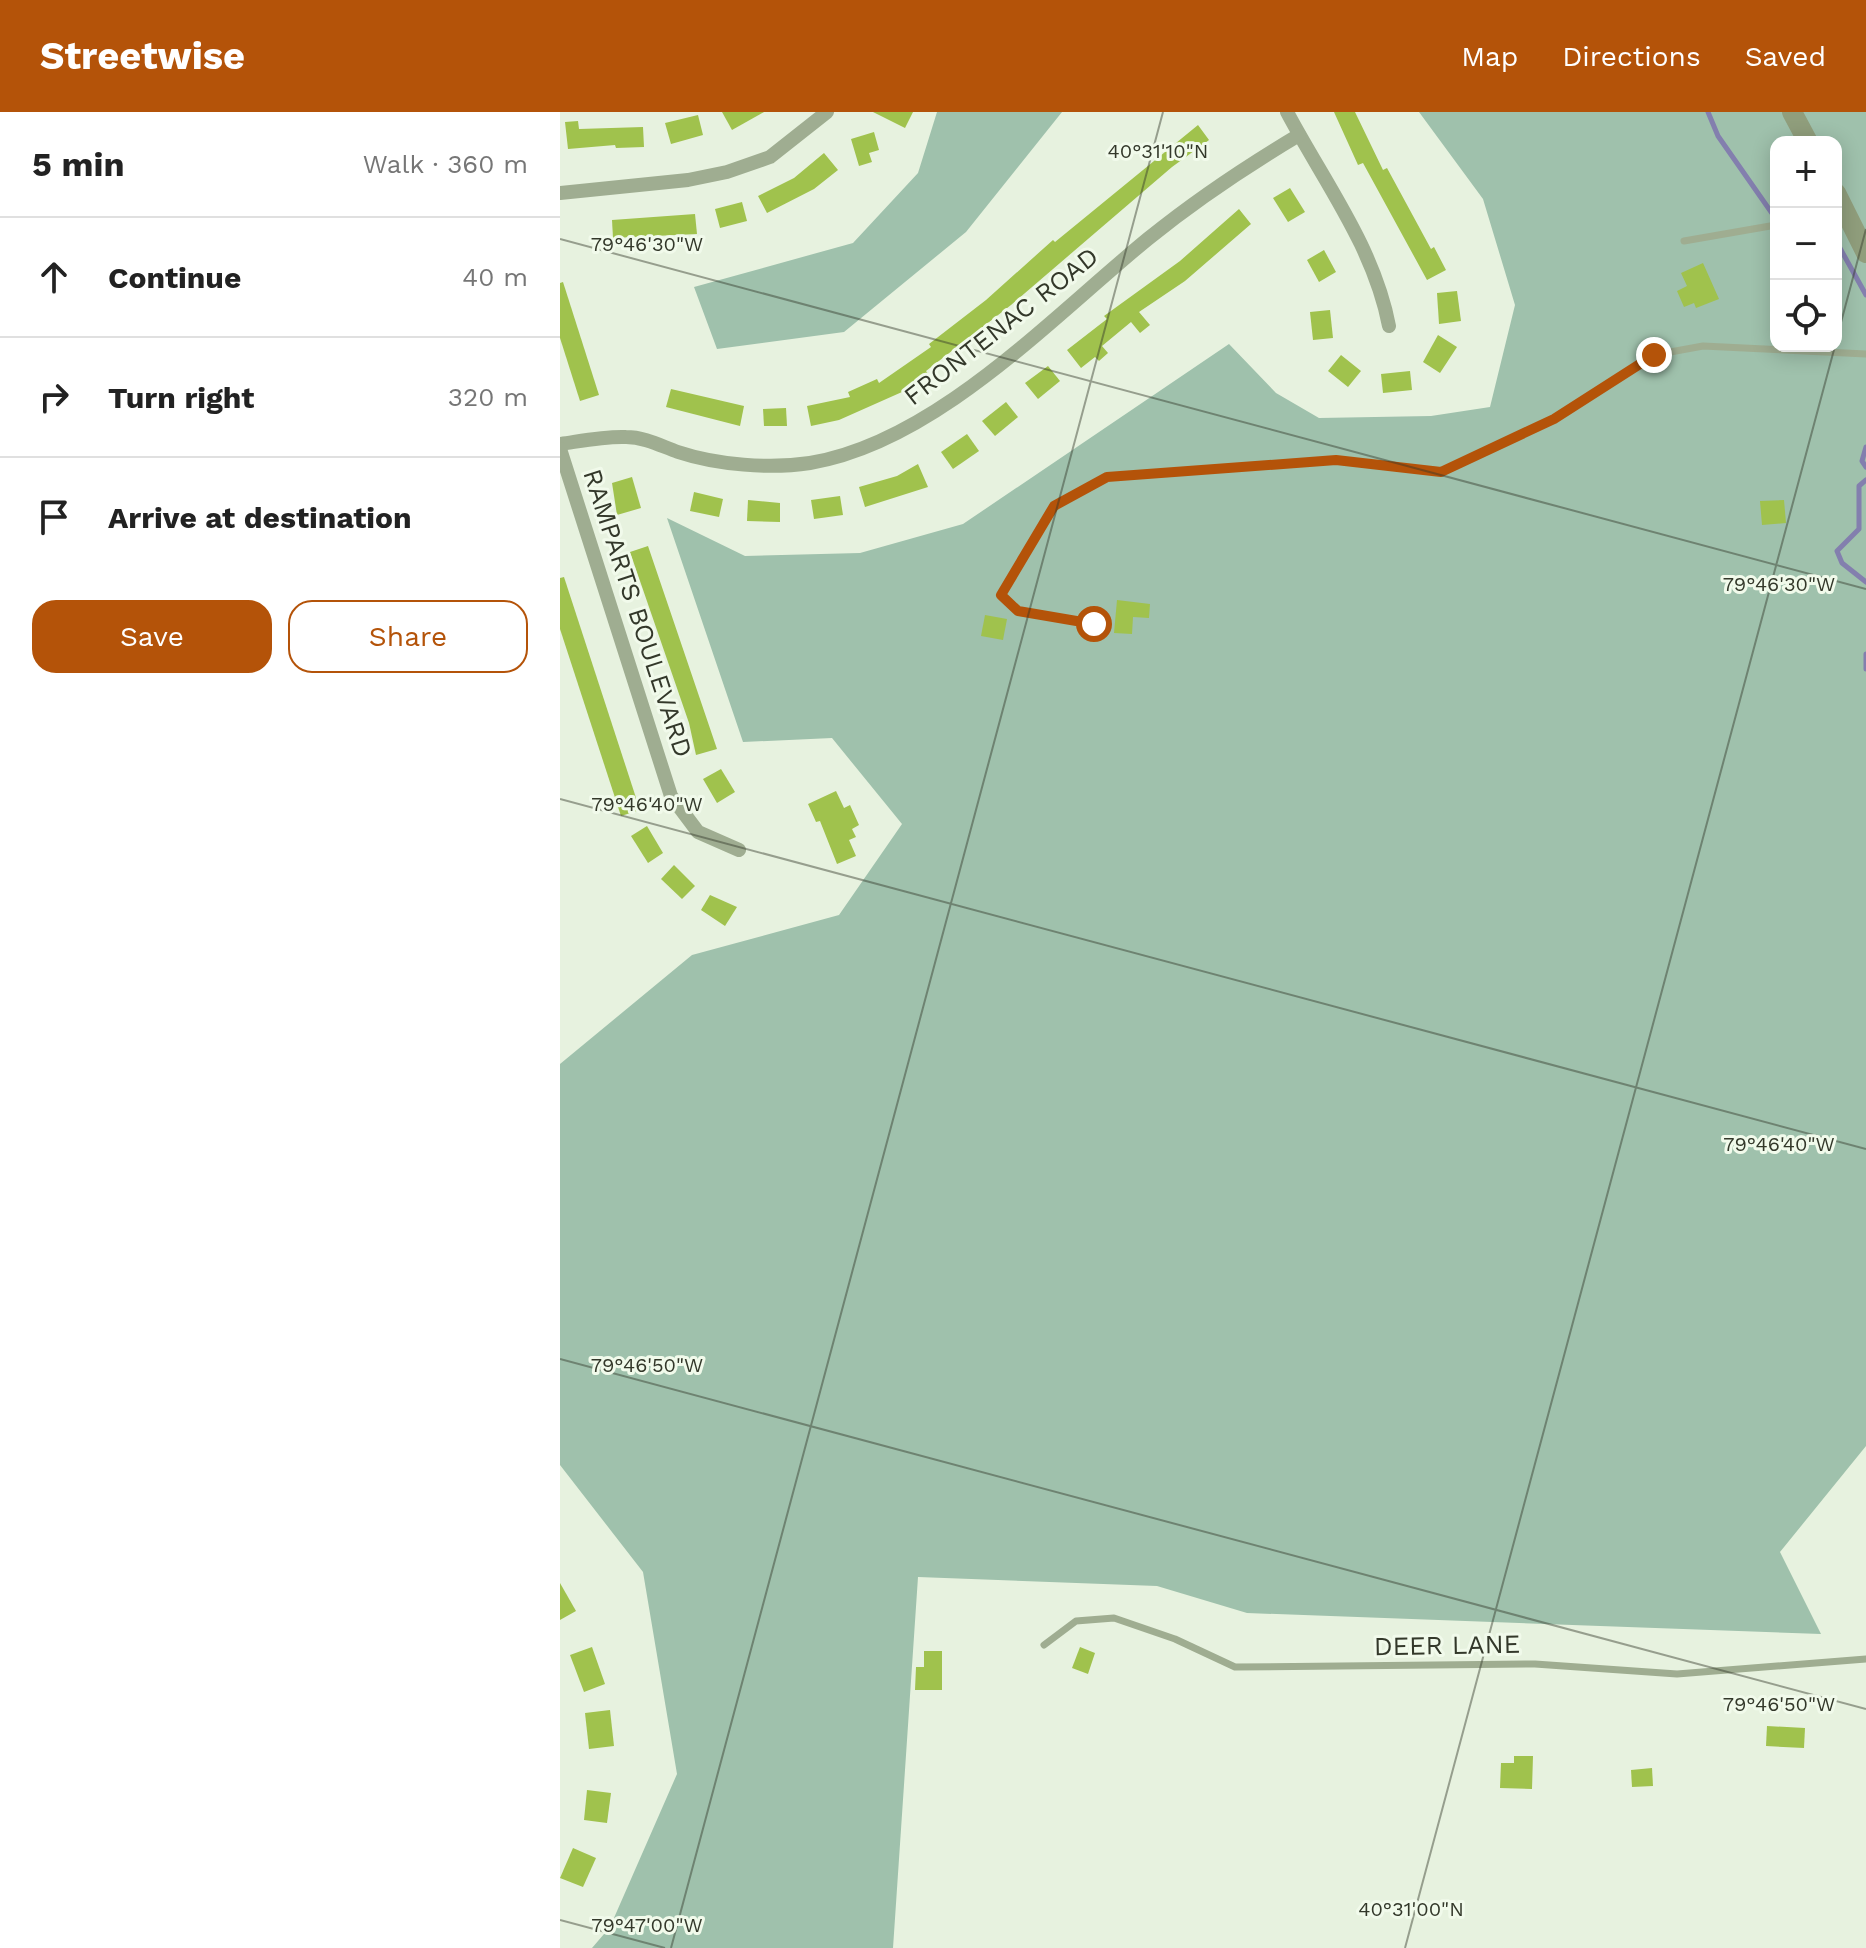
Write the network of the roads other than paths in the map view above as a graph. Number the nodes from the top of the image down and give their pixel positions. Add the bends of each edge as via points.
1 (827, 112) edge
2 (1287, 112) edge
3 (1792, 112) edge
4 (1299, 135) junction
5 (1805, 136) edge
6 (560, 193) edge
7 (1841, 208) edge
8 (1770, 227) edge
9 (1684, 241) dead end
10 (1866, 253) edge
11 (1389, 326) dead end
12 (1866, 354) edge
13 (560, 446) edge
14 (1094, 624) dead end
15 (739, 850) dead end
16 (1044, 1645) dead end
17 (1866, 1659) edge

1 - 6 street via 770,157 727,172
2 - 4 street
3 - 5 street
4 - 11 street via 1371,261
4 - 13 street, FRONTENAC ROAD via 1152,236 965,391 909,429 864,450 809,463 762,466 680,453 626,437
7 - 10 street
8 - 9 lane
12 - 14 lane via 1703,346 1654,355 1554,419 1441,472 1336,460 1107,477 1054,506 1001,595 1018,611
13 - 15 street, RAMPARTS BOULEVARD via 671,796 698,832
16 - 17 lane, DEER LANE via 1076,1621 1114,1618 1235,1667 1535,1664 1677,1674

